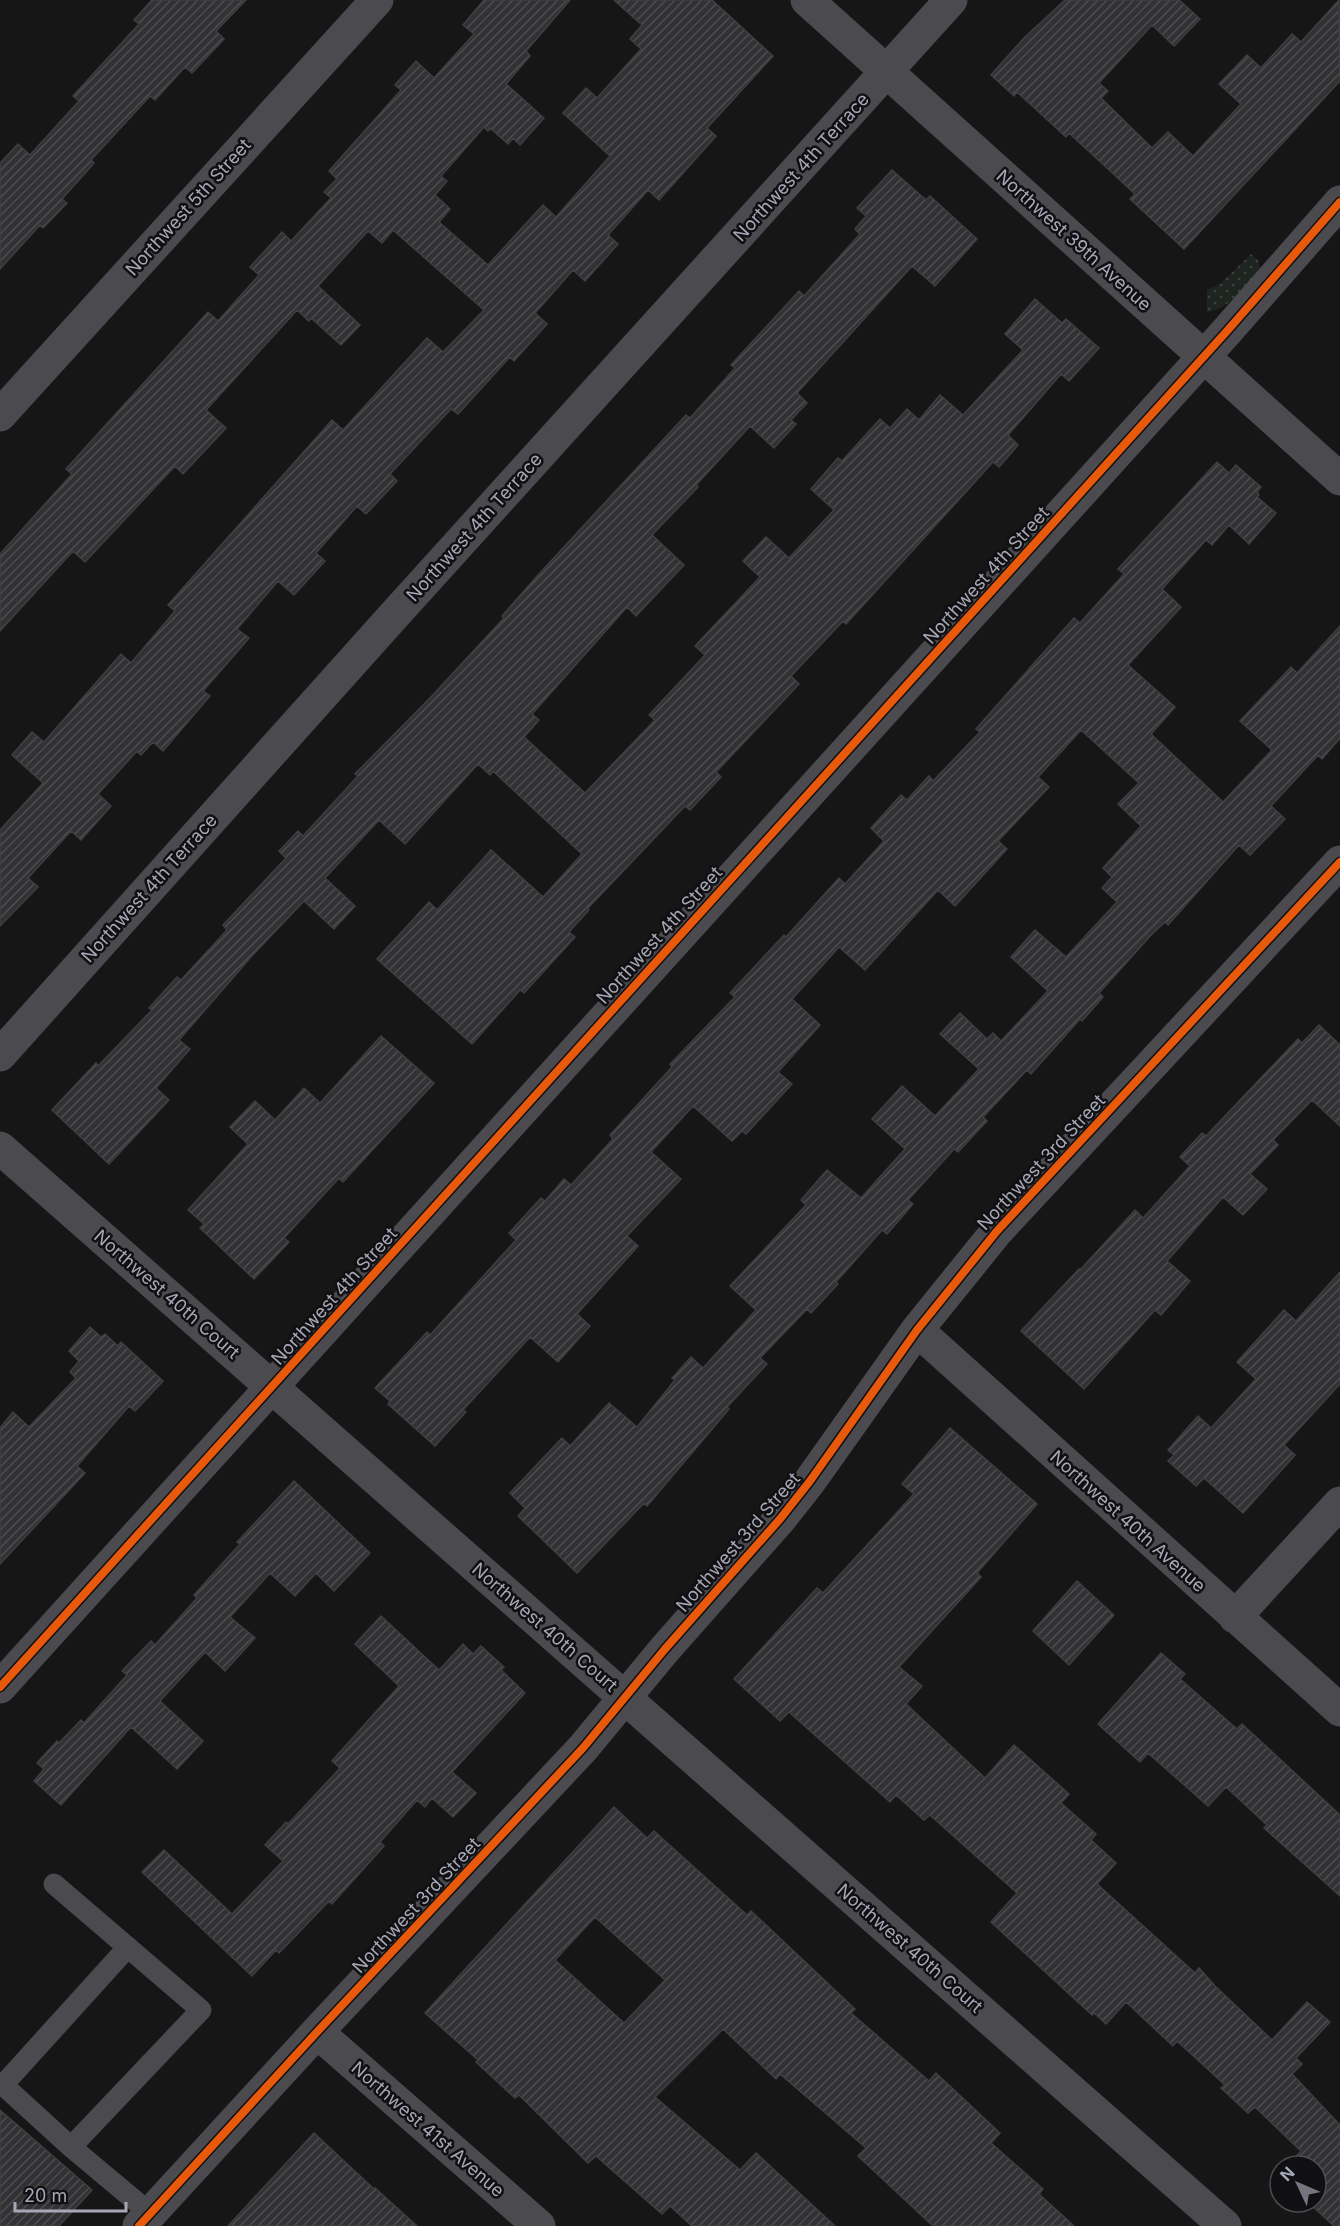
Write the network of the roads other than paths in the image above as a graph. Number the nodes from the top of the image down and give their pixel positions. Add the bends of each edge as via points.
1 (377, 0) edge
2 (807, 0) edge
3 (951, 0) edge
4 (887, 72) junction
5 (1340, 202) edge
6 (1203, 357) junction
7 (0, 415) edge
8 (1340, 479) edge
9 (1340, 862) edge
10 (0, 1055) edge
11 (0, 1148) edge
12 (917, 1330) junction
13 (273, 1386) junction
14 (1340, 1503) edge
15 (1235, 1617) junction
16 (0, 1687) edge
17 (625, 1698) junction
18 (1340, 1710) edge
19 (54, 1884) dead end
20 (128, 1947) junction
21 (317, 2032) junction
22 (71, 2147) junction
23 (145, 2220) edge
24 (538, 2226) edge
25 (1225, 2226) edge

1 - 7 street, Northwest 5th Street
2 - 4 street, Northwest 39th Avenue
3 - 4 street, Northwest 4th Terrace
4 - 6 street, Northwest 39th Avenue
4 - 10 street, Northwest 4th Terrace
5 - 6 street, Northwest 4th Street
6 - 8 street, Northwest 39th Avenue
6 - 13 street, Northwest 4th Street
9 - 12 street, Northwest 3rd Street via 997,1231
11 - 13 street, Northwest 40th Court
12 - 15 street, Northwest 40th Avenue
12 - 17 street, Northwest 3rd Street via 810,1482
13 - 16 street, Northwest 4th Street
13 - 17 street, Northwest 40th Court
14 - 15 street
15 - 18 street, Northwest 40th Avenue
17 - 21 street, Northwest 3rd Street via 584,1748
17 - 25 street, Northwest 40th Court
19 - 20 lane
20 - 22 lane via 3,2085
20 - 22 lane via 201,2010
21 - 23 street, Northwest 3rd Street
21 - 24 street, Northwest 41st Avenue
22 - 23 lane

